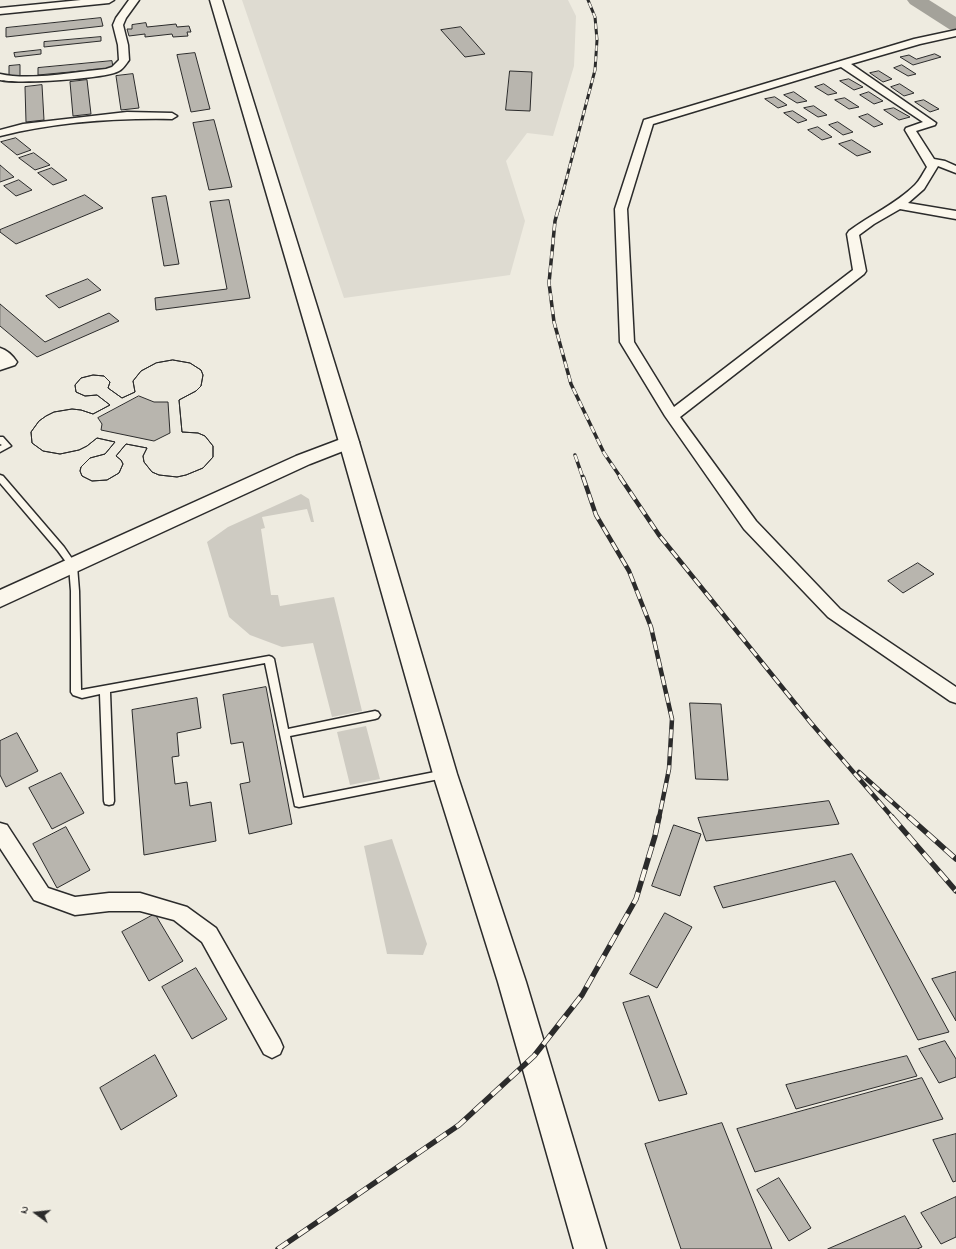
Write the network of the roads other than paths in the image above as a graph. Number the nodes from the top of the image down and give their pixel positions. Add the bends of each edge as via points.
1 (109, 0) edge
2 (134, 0) edge
3 (216, 0) edge
4 (0, 11) edge
5 (956, 33) edge
6 (843, 64) junction
7 (0, 78) edge
8 (172, 116) dead end
9 (0, 133) edge
10 (930, 162) junction
11 (956, 170) edge
12 (898, 205) junction
13 (956, 215) edge
14 (0, 352) edge
15 (0, 366) edge
16 (672, 416) junction
17 (0, 439) edge
18 (349, 442) junction
19 (0, 449) edge
20 (0, 478) edge
21 (73, 566) junction
22 (0, 599) edge
23 (105, 690) junction
24 (956, 696) edge
25 (375, 715) dead end
26 (285, 734) junction
27 (445, 774) junction
28 (109, 801) dead end
29 (0, 831) edge
30 (272, 1047) dead end
31 (590, 1249) edge

1 - 4 street
2 - 7 street via 118,25 124,60 116,69 108,72 26,79
3 - 18 main road
5 - 6 street via 918,41
6 - 10 street via 931,123 910,130
6 - 16 street via 648,122 621,209 628,342
8 - 9 street via 127,115 22,127
10 - 11 street via 941,163
10 - 12 street via 933,167 920,187
12 - 13 street
12 - 16 street via 852,234 860,270
14 - 15 street via 10,362
16 - 24 street via 750,524 834,614
17 - 19 lane via 7,446
18 - 21 main road via 303,460
18 - 27 main road
20 - 21 lane
21 - 22 main road
21 - 23 lane via 76,590 76,692 82,694
23 - 26 lane via 269,659
23 - 28 lane
25 - 26 lane
26 - 27 lane via 299,803
27 - 31 main road via 512,982
29 - 30 street via 41,894 75,906 140,902 180,913 209,935

